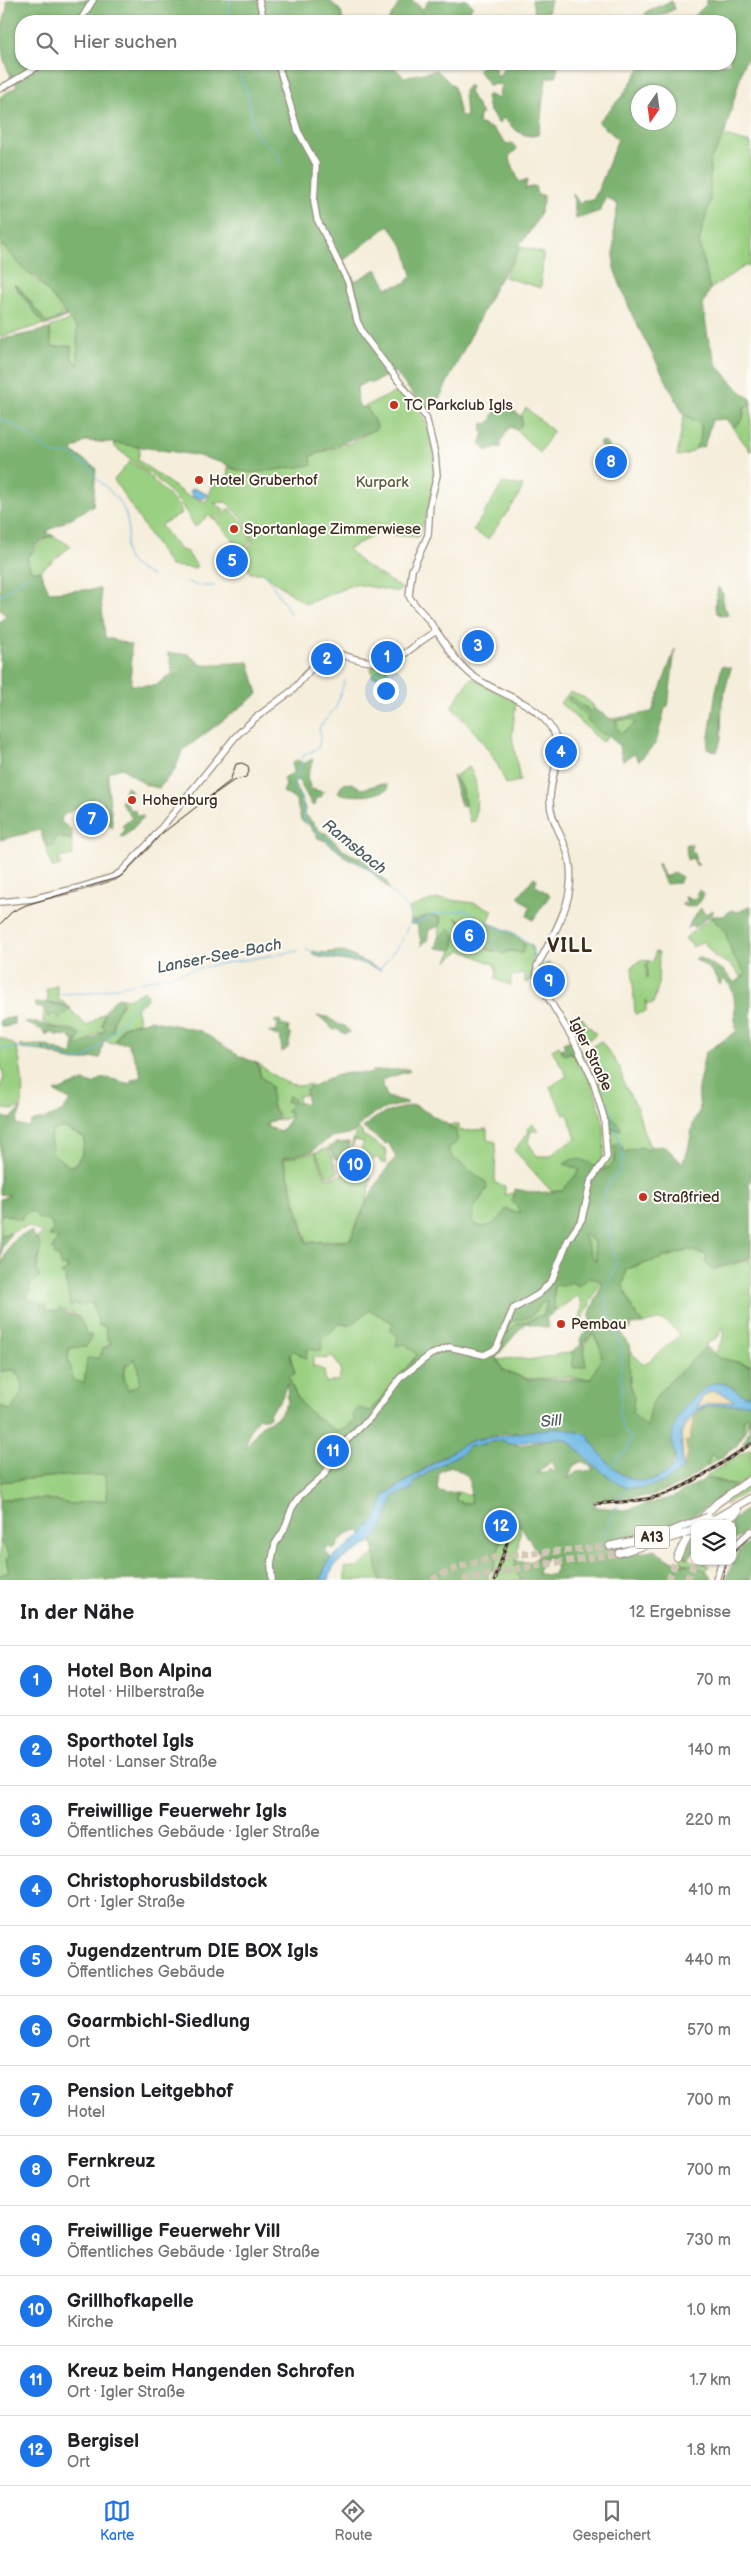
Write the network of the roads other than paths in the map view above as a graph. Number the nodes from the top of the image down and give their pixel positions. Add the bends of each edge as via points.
1 (93, 0) edge
2 (259, 0) edge
3 (84, 15) edge
4 (263, 15) edge
5 (32, 70) edge
6 (280, 70) edge
7 (0, 89) edge
8 (435, 632) junction
9 (0, 902) edge
10 (751, 1479) edge
11 (751, 1493) edge
12 (751, 1499) edge
13 (700, 1520) edge
14 (707, 1520) edge
15 (727, 1520) edge
16 (691, 1526) edge
17 (691, 1528) edge
18 (751, 1531) edge
19 (691, 1532) edge
20 (736, 1544) edge
21 (610, 1546) tunnel mouth
22 (619, 1553) tunnel mouth
23 (677, 1557) tunnel mouth
24 (721, 1565) edge
25 (272, 1580) edge
26 (717, 1580) edge

1 - 3 main road
2 - 4 main road
5 - 7 main road
6 - 8 main road via 296,126 316,164 314,202 317,219 350,286 359,324 431,430 437,478 430,504 427,537 414,564 408,592
8 - 9 main road via 402,656 387,662 370,662 328,650 293,690 240,732 149,843 121,872 70,890
8 - 25 main road, Igler Straße via 471,674 541,716 556,740 558,758 550,807 569,858 570,891 564,913 536,975 549,1003 574,1041 595,1086 604,1118 607,1154 603,1166 591,1180 582,1219 568,1240 559,1266 547,1286 513,1309 501,1341 492,1352 484,1355 453,1347 440,1349 400,1378 370,1418 340,1448 321,1479 295,1502 275,1544
10 - 13 highway, A13 via 716,1503
11 - 14 highway, A13
12 - 14 highway, A13
12 - 15 highway, A13
16 - 21 highway, A13
17 - 22 highway, A13, bridge via 684,1534
18 - 20 main road
19 - 23 highway, A13
24 - 26 main road

